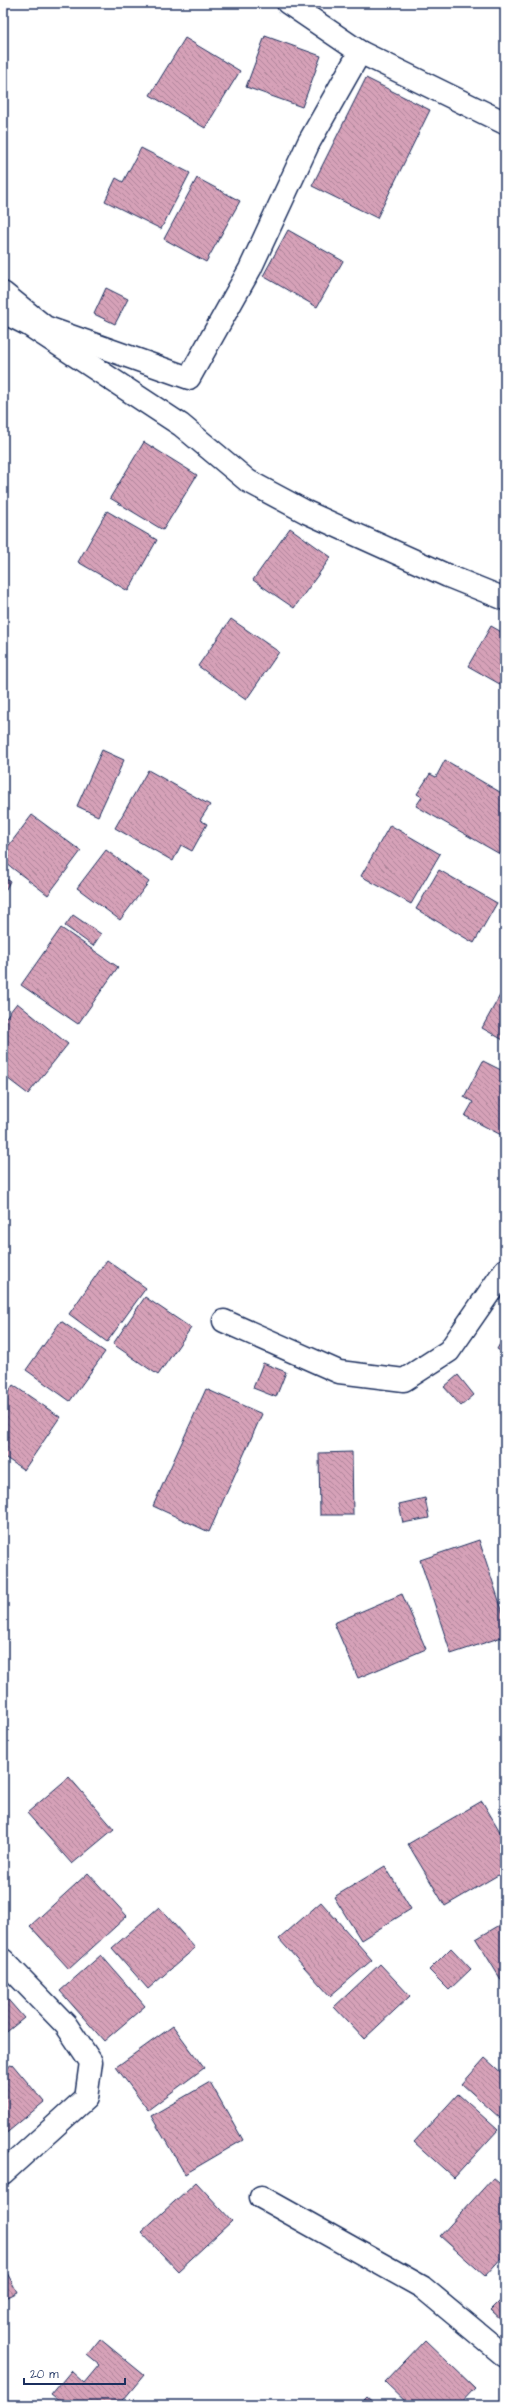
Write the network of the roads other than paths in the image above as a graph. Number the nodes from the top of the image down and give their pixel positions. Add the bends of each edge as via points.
1 (288, 3) edge
2 (360, 52) junction
3 (505, 123) edge
4 (3, 293) edge
5 (3, 312) edge
6 (505, 599) edge
7 (505, 1270) edge
8 (224, 1321) dead end
9 (3, 1960) edge
10 (3, 2173) edge
11 (261, 2197) dead end
12 (505, 2356) edge

1 - 2 street
2 - 3 street
2 - 4 street via 309,142 250,269 189,378 45,327
5 - 6 street via 30,325 181,425 248,481 306,512
7 - 8 street via 449,1352 404,1380 339,1372
9 - 10 street via 66,2025 91,2062 86,2098
11 - 12 street via 422,2287

